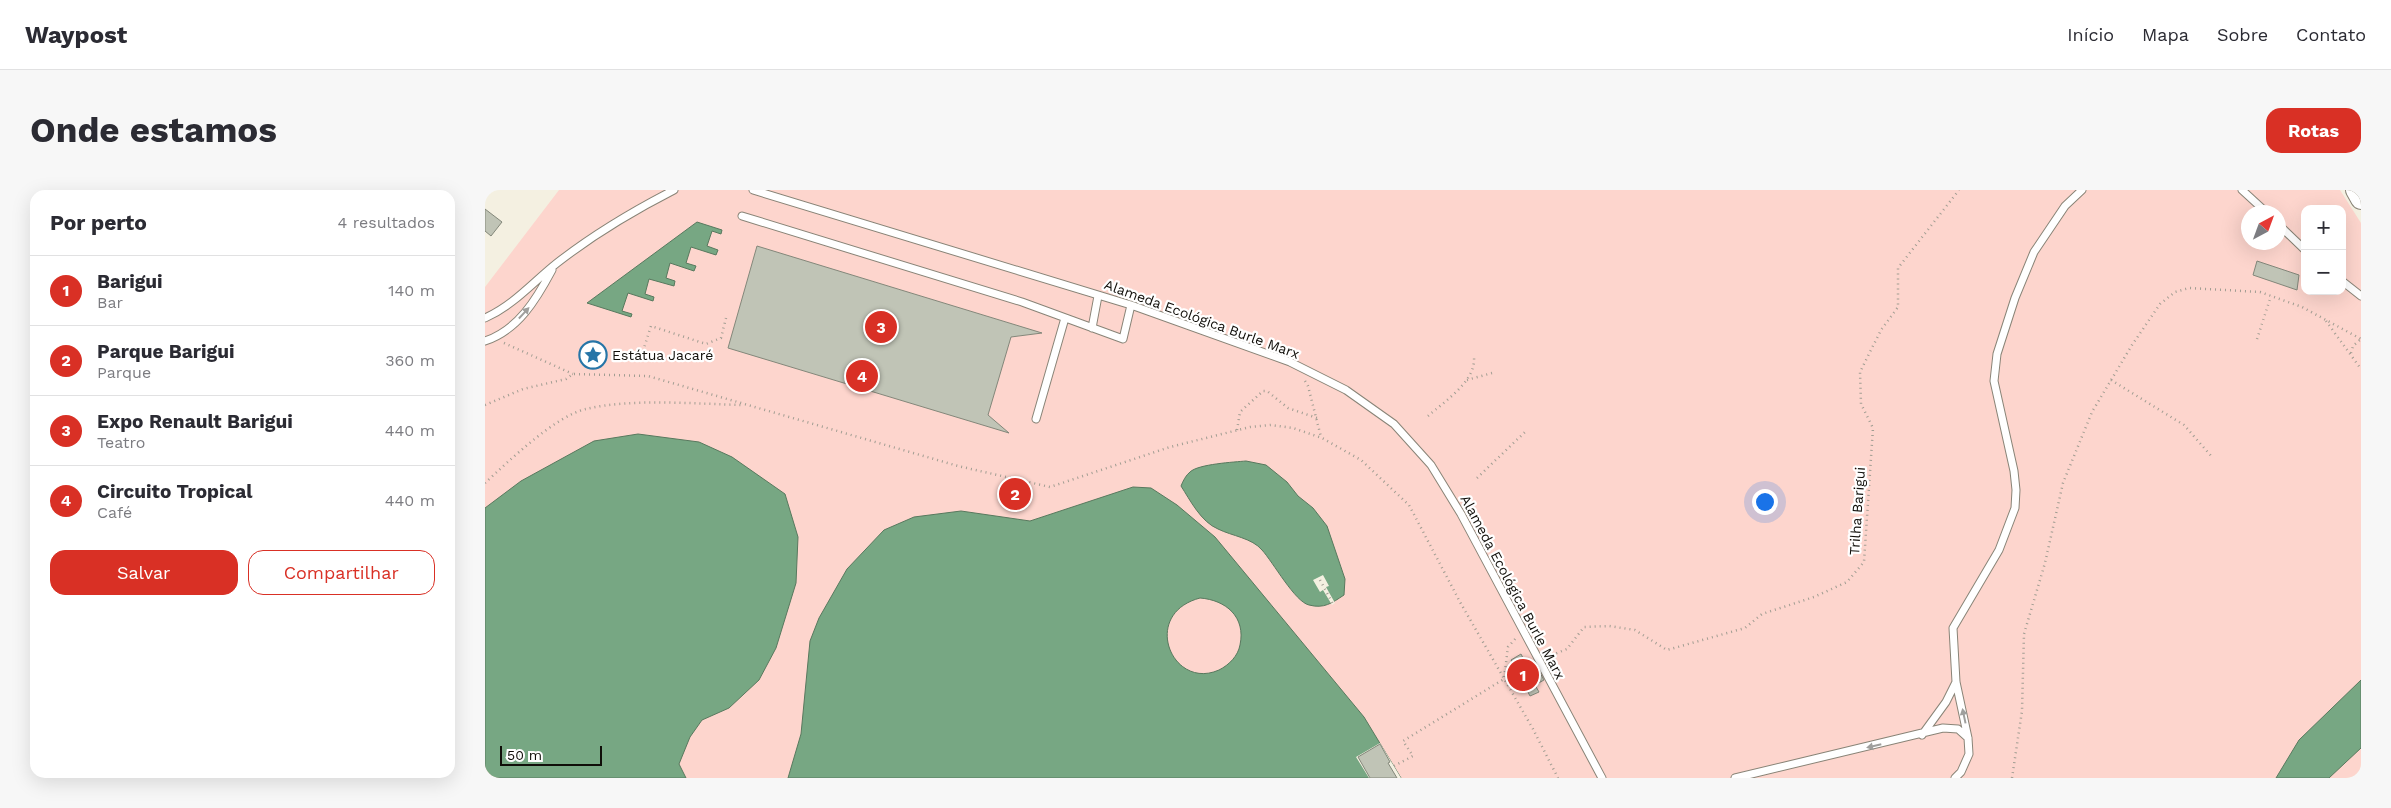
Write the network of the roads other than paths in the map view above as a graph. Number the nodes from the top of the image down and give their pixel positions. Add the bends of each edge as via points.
1 (674, 190) edge
2 (753, 190) edge
3 (2082, 190) edge
4 (2242, 190) edge
5 (2356, 190) edge
6 (2361, 199) edge
7 (2258, 205) edge
8 (742, 216) dead end
9 (2286, 232) edge
10 (2301, 246) edge
11 (556, 264) junction
12 (2346, 285) edge
13 (2359, 293) edge
14 (1098, 296) junction
15 (1131, 305) junction
16 (485, 318) edge
17 (1065, 318) junction
18 (1092, 328) junction
19 (485, 341) edge
20 (1036, 419) dead end
21 (1956, 682) junction
22 (1922, 735) junction
23 (1968, 738) junction
24 (1594, 767) junction
25 (1601, 778) edge
26 (1607, 778) edge
27 (1735, 778) edge
28 (1955, 778) edge

1 - 11 lane via 641,207
2 - 14 lane, Alameda Ecológica Burle Marx
3 - 21 lane via 2065,206 2034,252 1997,354 1994,381 2014,471 2015,508 1999,550 1953,628
4 - 7 lane
5 - 6 main road
8 - 17 lane
9 - 10 lane
11 - 16 lane via 501,310
19 -> 11 lane via 508,330 528,309
12 - 13 lane
14 - 15 lane, Alameda Ecológica Burle Marx
14 - 18 lane
15 - 18 lane via 1123,339
15 - 24 lane, Alameda Ecológica Burle Marx via 1290,362 1346,390 1394,424 1431,464 1461,514
17 - 18 lane
17 - 20 lane
21 - 22 lane
23 -> 21 lane
22 - 23 lane via 1943,728 1958,729
22 -> 27 lane
23 - 28 lane via 1969,754
24 - 25 lane, Alameda Ecológica Burle Marx
24 - 26 lane, Alameda Ecológica Burle Marx

